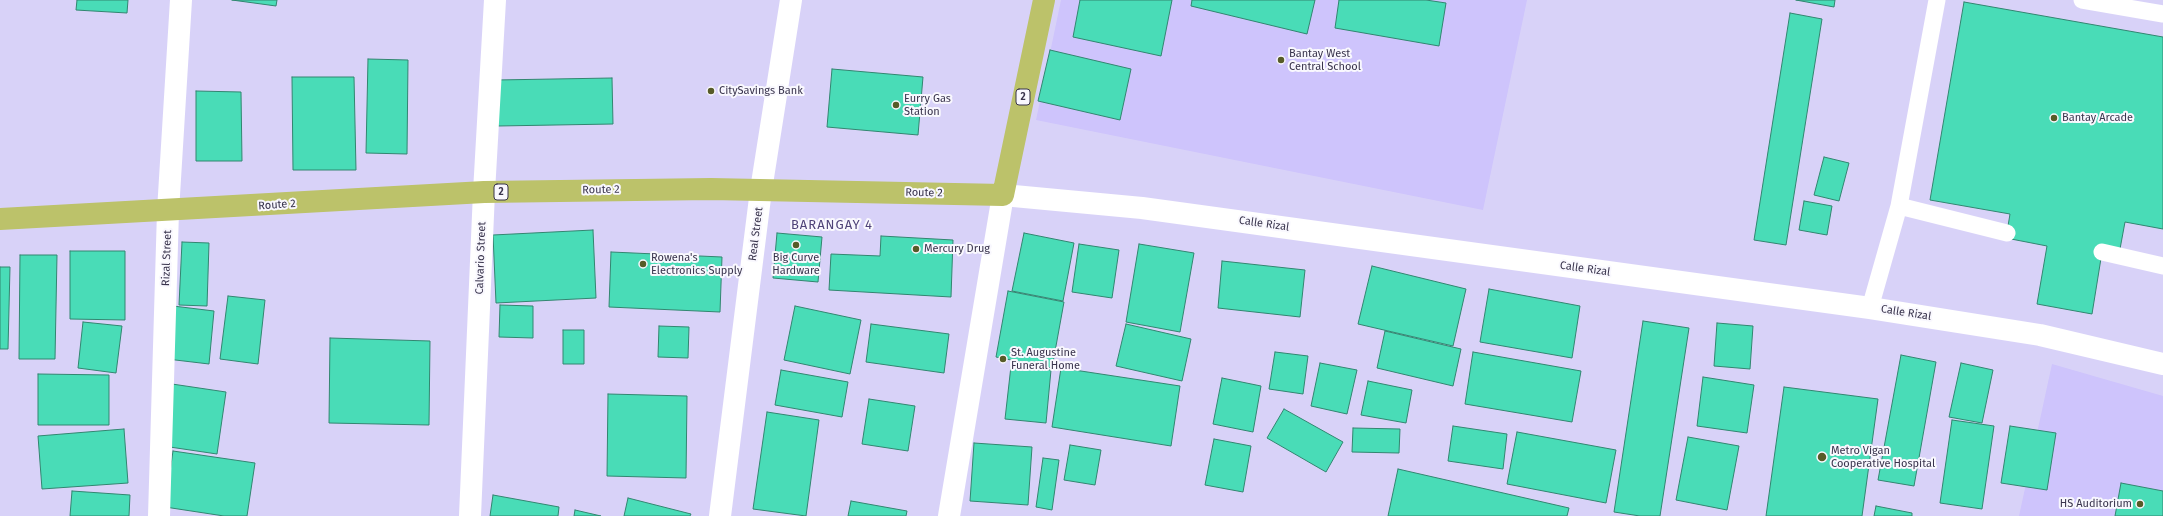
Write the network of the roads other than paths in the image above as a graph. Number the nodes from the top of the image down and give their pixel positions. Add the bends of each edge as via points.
1 (181, 0) edge
2 (495, 0) edge
3 (791, 0) edge
4 (1044, 0) edge
5 (1937, 0) edge
6 (2082, 0) edge
7 (2163, 14) edge
8 (761, 190) junction
9 (484, 192) junction
10 (1003, 195) junction
11 (1899, 206) junction
12 (168, 211) junction
13 (0, 219) edge
14 (2007, 233) dead end
15 (2102, 252) dead end
16 (2163, 266) edge
17 (1870, 308) junction
18 (2163, 364) edge
19 (159, 516) edge
20 (470, 516) edge
21 (720, 516) edge
22 (949, 516) edge

1 - 12 street, Rizal Street
2 - 9 street, Calvario Street
3 - 8 street, Real Street
4 - 10 highway, 2
5 - 11 lane
6 - 7 lane
8 - 9 highway, Route 2 / 2
8 - 10 highway, Route 2 / 2
8 - 21 street, Real Street
9 - 12 highway, Route 2 / 2
9 - 20 street, Calvario Street
10 - 17 street, Calle Rizal via 1142,208
10 - 22 street
11 - 14 lane
11 - 17 lane
12 - 13 highway, Route 2 / 2
12 - 19 street, Rizal Street
15 - 16 lane
17 - 18 street, Calle Rizal via 2040,335

